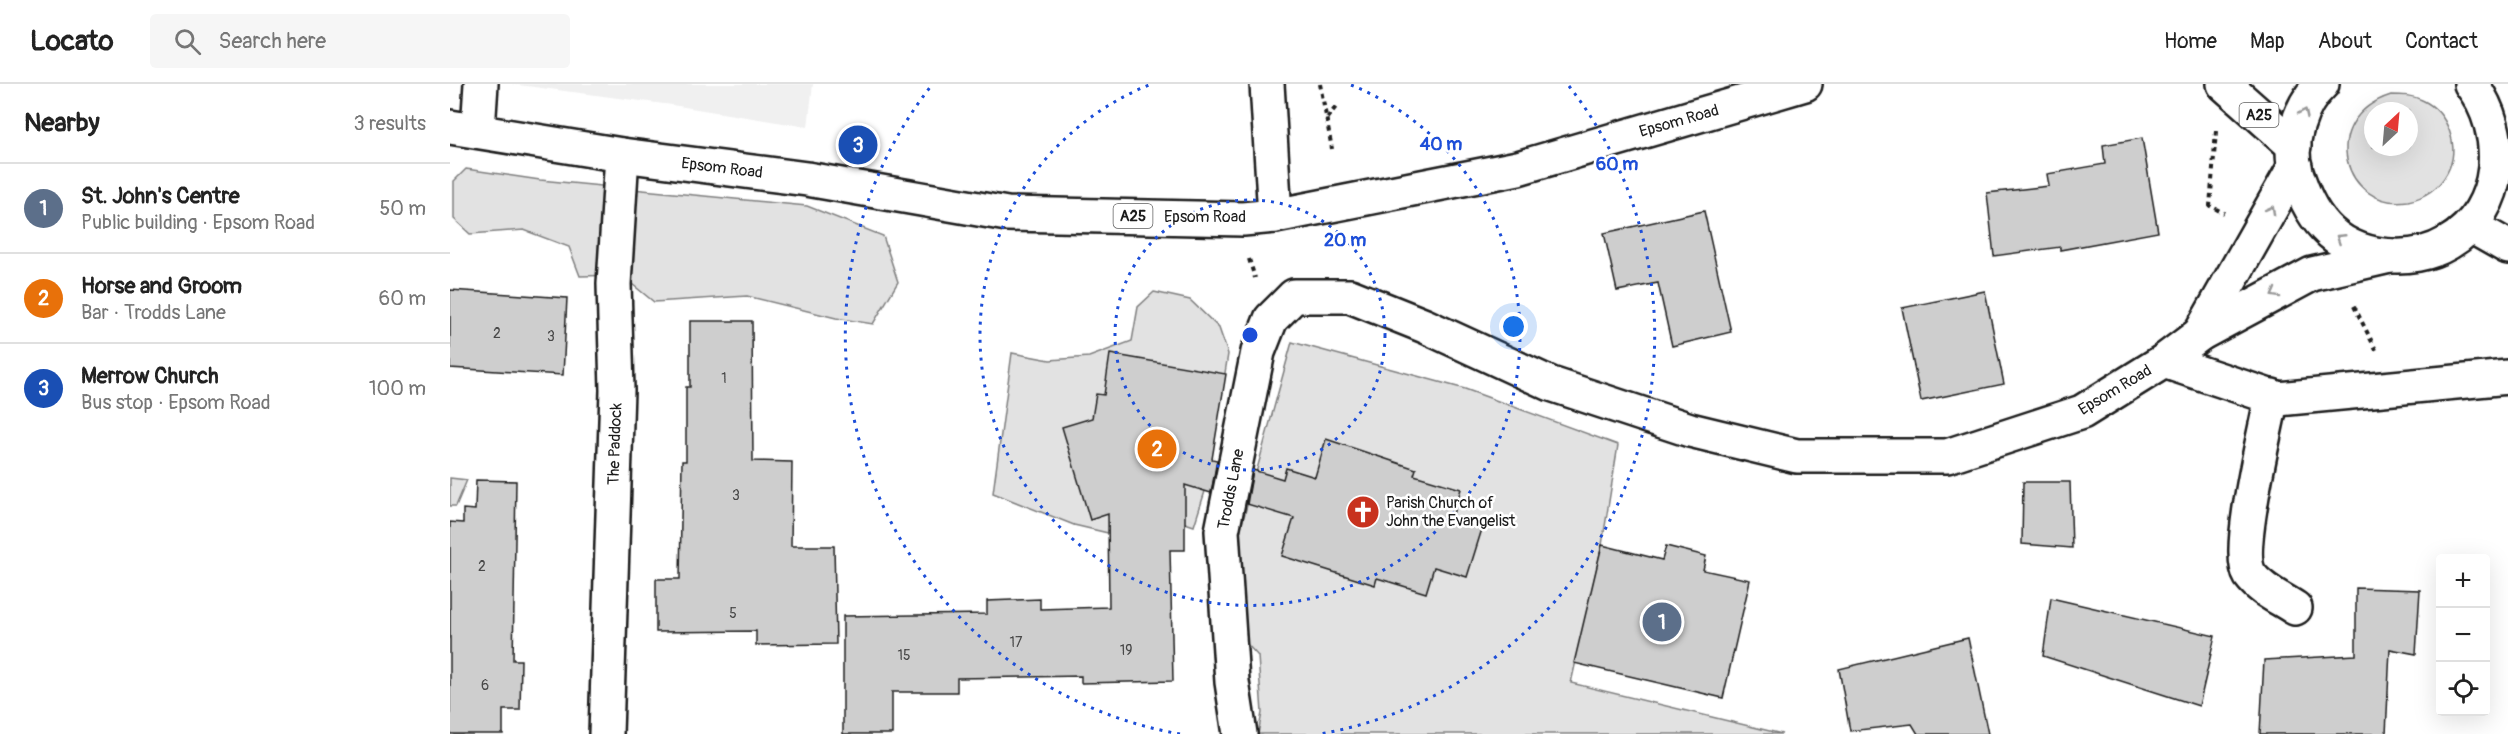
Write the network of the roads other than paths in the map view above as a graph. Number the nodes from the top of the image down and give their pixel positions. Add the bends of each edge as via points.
1 (481, 84) edge
2 (1267, 84) edge
3 (1805, 84) edge
4 (2224, 84) edge
5 (2322, 84) edge
6 (2471, 84) edge
7 (2502, 112) edge
8 (464, 128) edge
9 (622, 155) junction
10 (2294, 156) junction
11 (2504, 164) edge
12 (1275, 216) junction
13 (2471, 226) junction
14 (2508, 247) edge
15 (2390, 256) junction
16 (1271, 319) joint
17 (2200, 334) junction
18 (2164, 361) junction
19 (2508, 377) edge
20 (2272, 396) junction
21 (2295, 608) dead end
22 (606, 734) edge
23 (1240, 734) edge

1 - 8 street
2 - 12 street
3 - 12 street, Epsom Road / A25 via 1518,168
4 - 10 street, A25
10 -> 5 street via 2300,117
6 - 7 street
7 - 11 street via 2500,141
8 - 9 street, Epsom Road / A25
9 - 12 street, Epsom Road / A25 via 807,178 1007,214 1243,219
9 - 22 street, The Paddock via 614,284 617,390
15 -> 10 street via 2356,248 2326,229 2305,200
17 -> 10 street, Epsom Road
11 - 13 street via 2485,207
13 - 14 street
13 - 15 street via 2447,244 2419,254
15 -> 17 street, Epsom Road via 2312,274
16 - 18 street, Epsom Road via 1294,296 1350,296 1551,384 1690,430 1797,456 1947,456 2082,412
16 - 23 street, Trodds Lane via 1258,352 1221,531 1232,682
17 - 18 street, Epsom Road
18 - 20 street
19 - 20 street via 2278,399
20 - 21 street via 2246,531 2245,558 2249,573 2261,587

